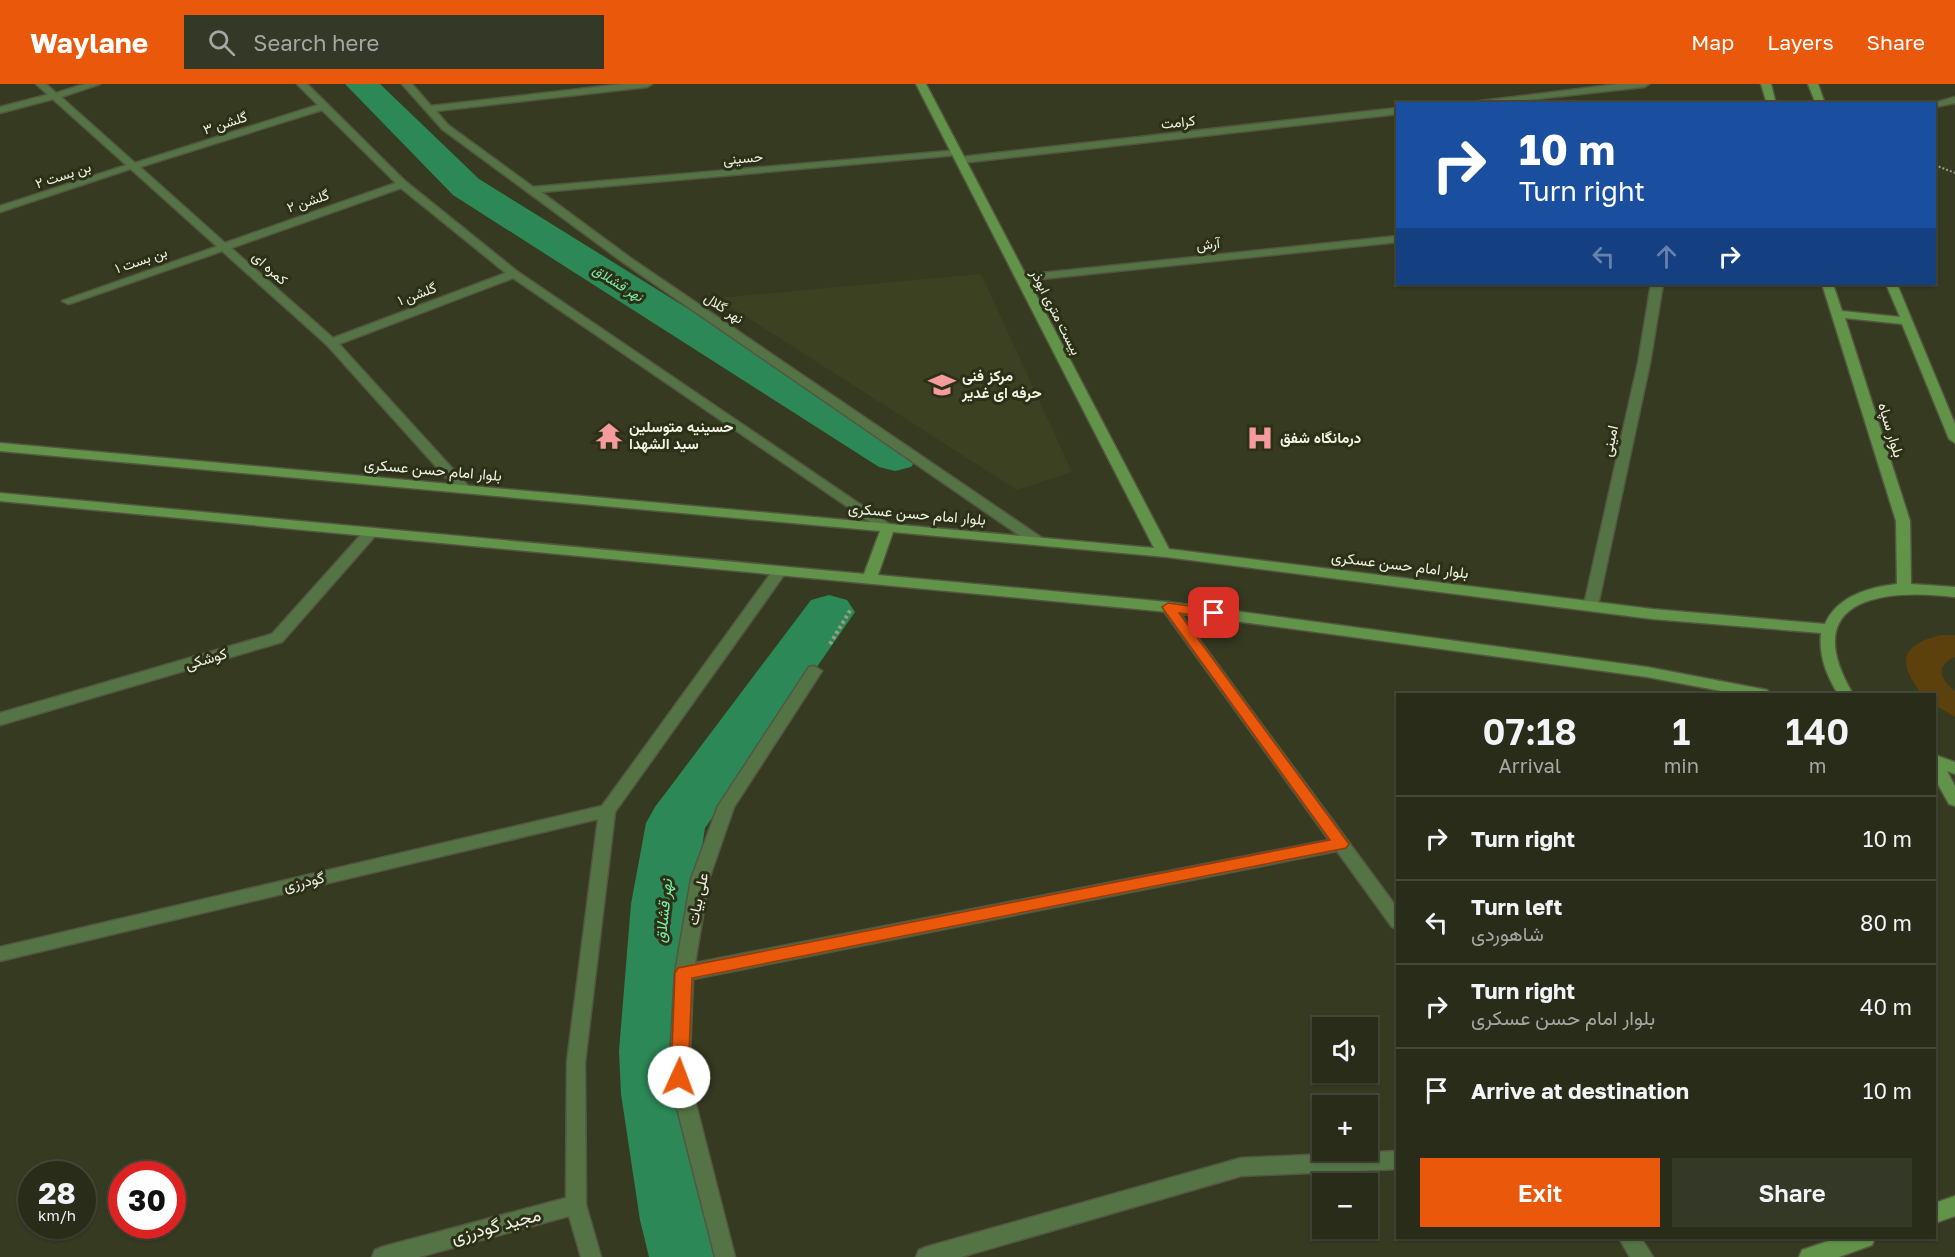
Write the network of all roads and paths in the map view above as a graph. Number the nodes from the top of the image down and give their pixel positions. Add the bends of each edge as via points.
1 (41, 84) edge
2 (95, 84) edge
3 (302, 84) edge
4 (407, 84) edge
5 (647, 84) edge
6 (921, 84) edge
7 (1532, 84) edge
8 (1644, 84) edge
9 (1766, 84) edge
10 (1813, 84) edge
11 (1543, 94) junction
12 (54, 96) junction
13 (1955, 100) edge
14 (1477, 102) edge
15 (1551, 102) edge
16 (1771, 102) edge
17 (1820, 102) edge
18 (1936, 104) edge
19 (324, 106) junction
20 (429, 109) junction
21 (0, 110) edge
22 (1396, 111) edge
23 (959, 156) junction
24 (1936, 165) edge
25 (134, 166) junction
26 (1955, 173) edge
27 (403, 184) junction
28 (531, 190) junction
29 (0, 209) edge
30 (1396, 239) edge
31 (224, 247) junction
32 (514, 274) junction
33 (1022, 278) junction
34 (1657, 285) edge
35 (1828, 285) edge
36 (1892, 285) edge
37 (68, 301) dead end
38 (1838, 314) junction
39 (1907, 321) junction
40 (331, 343) junction
41 (1955, 439) edge
42 (0, 447) edge
43 (464, 489) junction
44 (0, 497) edge
45 (888, 528) junction
46 (371, 532) junction
47 (1037, 541) junction
48 (1164, 553) junction
49 (779, 572) junction
50 (869, 580) junction
51 (1904, 589) junction
52 (1955, 592) edge
53 (1591, 605) junction
54 (1168, 607) junction
55 (1828, 629) junction
56 (813, 671) joint
57 (1757, 693) edge
58 (1844, 693) edge
59 (0, 719) edge
60 (1936, 763) edge
61 (1936, 765) edge
62 (1955, 768) edge
63 (1955, 800) edge
64 (607, 811) junction
65 (1341, 844) junction
66 (1396, 919) edge
67 (0, 954) edge
68 (684, 973) junction
69 (1396, 1160) edge
70 (576, 1205) junction
71 (1955, 1206) edge
72 (1936, 1213) edge
73 (1630, 1239) edge
74 (1862, 1239) edge
75 (382, 1257) edge
76 (591, 1257) edge
77 (725, 1257) edge
78 (926, 1257) edge
79 (1643, 1257) edge
80 (1809, 1257) edge

1 - 12 street, کمره ای
2 - 12 street
3 - 19 street
4 - 20 street, نهر گلال
5 - 20 street
6 - 23 main road, بیست متری ابوذر
7 - 11 street
8 - 11 street
9 - 16 main road
10 - 17 main road
11 - 14 street
11 - 15 street
12 - 21 street
12 - 25 street, کمره ای
13 - 18 street
19 - 25 street, گلشن ۳
19 - 27 street
20 - 28 street, نهر گلال via 445,127
22 - 23 street, کرامت
23 - 28 street, حسینی
23 - 33 main road, بیست متری ابوذر
24 - 26 path
25 - 29 street, بن بست ۲
25 - 31 street, کمره ای
27 - 31 street, گلشن ۲
27 - 32 street
28 - 47 street, نهر گلال via 628,261
30 - 33 street, آرش
31 - 37 street, بن بست ۱
31 - 40 street, کمره ای
32 - 40 street, گلشن ۱
32 - 45 street
33 - 48 main road, بیست متری ابوذر
34 - 53 street, امینی via 1644,363
35 - 38 main road, بلوار سپاه
36 - 39 main road
38 - 39 main road
38 - 51 main road, بلوار سپاه via 1903,521
39 - 41 main road
40 - 43 street, کمره ای
42 - 43 main road, بلوار امام حسن عسکری
43 - 45 main road, بلوار امام حسن عسکری
44 - 46 main road
45 - 47 main road, بلوار امام حسن عسکری
45 - 50 main road
46 - 49 main road
46 - 59 street, کوشکی via 277,638
47 - 48 main road, بلوار امام حسن عسکری
48 - 53 main road, بلوار امام حسن عسکری
49 - 50 main road
49 - 64 street
50 - 54 main road
50 - 56 path
51 - 52 main road
51 - 55 main road via 1877,592 1855,601 1839,613
53 - 55 main road, بلوار امام حسن عسکری
54 - 57 main road via 1647,672
54 - 65 street
55 - 58 main road via 1827,661
56 - 68 street, علی بیات via 726,806 700,879
60 - 62 main road
61 - 63 main road
64 - 67 street, گودرزی
64 - 70 street via 576,1062
65 - 66 street
65 - 68 street
68 - 77 street, علی بیات via 679,1077
69 - 78 street via 1241,1167
70 - 75 street, مجید گودرزی
70 - 76 street
71 - 72 main road
73 - 79 street
74 - 80 main road

